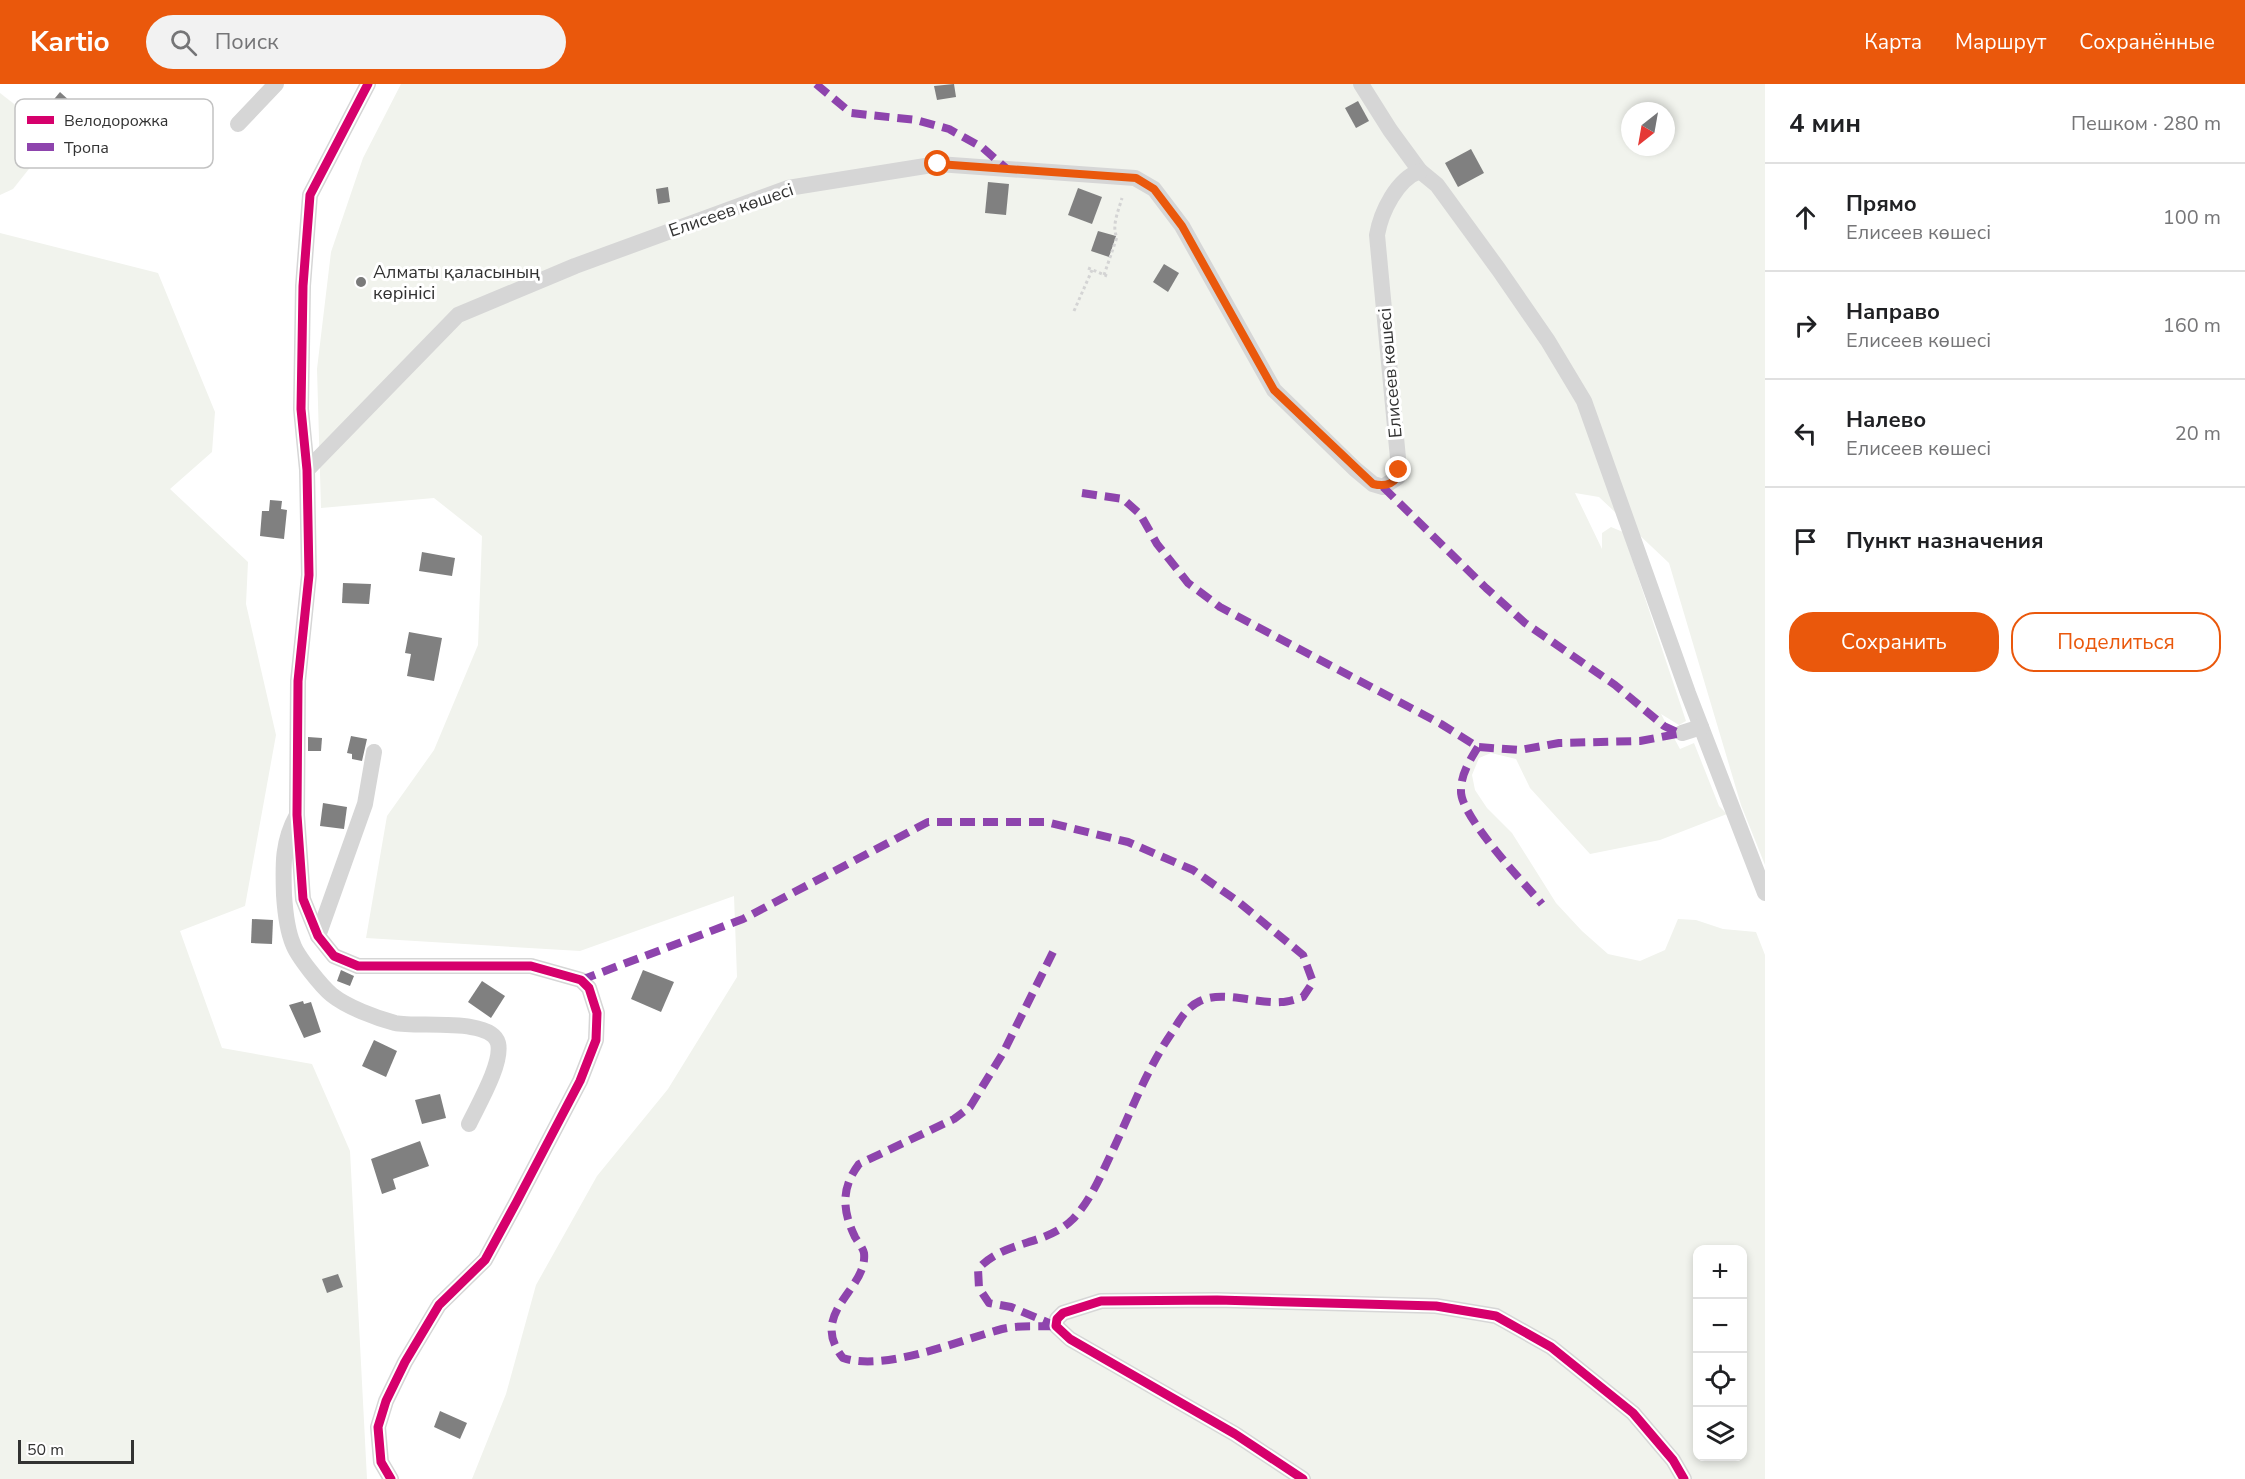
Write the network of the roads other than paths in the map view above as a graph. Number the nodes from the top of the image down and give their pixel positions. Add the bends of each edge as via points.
1 (276, 84) edge
2 (368, 84) edge
3 (1361, 84) edge
4 (238, 124) dead end
5 (1420, 171) junction
6 (307, 470) junction
7 (1701, 727) junction
8 (1682, 733) dead end
9 (374, 752) dead end
10 (297, 815) junction
11 (1765, 893) edge
12 (318, 936) junction
13 (469, 1124) dead end
14 (391, 1479) edge
15 (1303, 1479) edge
16 (1684, 1479) edge

1 - 4 street
2 - 6 street via 310,195 303,286 301,409
3 - 5 street
5 - 6 street, Елисеев көшесі via 1410,175 1381,215 1377,235 1399,470 1398,477 1383,487 1355,469 1274,390 1182,226 1154,189 1136,178 938,164 789,188 575,266 458,315
5 - 7 street via 1437,185 1499,270 1584,401
6 - 10 street via 309,574 298,681
7 - 8 street
7 - 11 street
9 - 12 street via 365,804
10 - 12 street via 303,899
10 - 13 street via 286,834 283,870 293,945 332,994 358,1008 395,1023 475,1027 491,1034 498,1042 498,1059
12 - 14 street via 333,956 358,966 531,966 561,974 581,980 589,988 597,1013 596,1040 580,1081 506,1222 485,1260 439,1305 386,1401 378,1427 381,1462
15 - 16 street via 1234,1434 1070,1339 1056,1326 1057,1319 1063,1313 1101,1301 1217,1300 1436,1306 1496,1316 1551,1347 1633,1413

